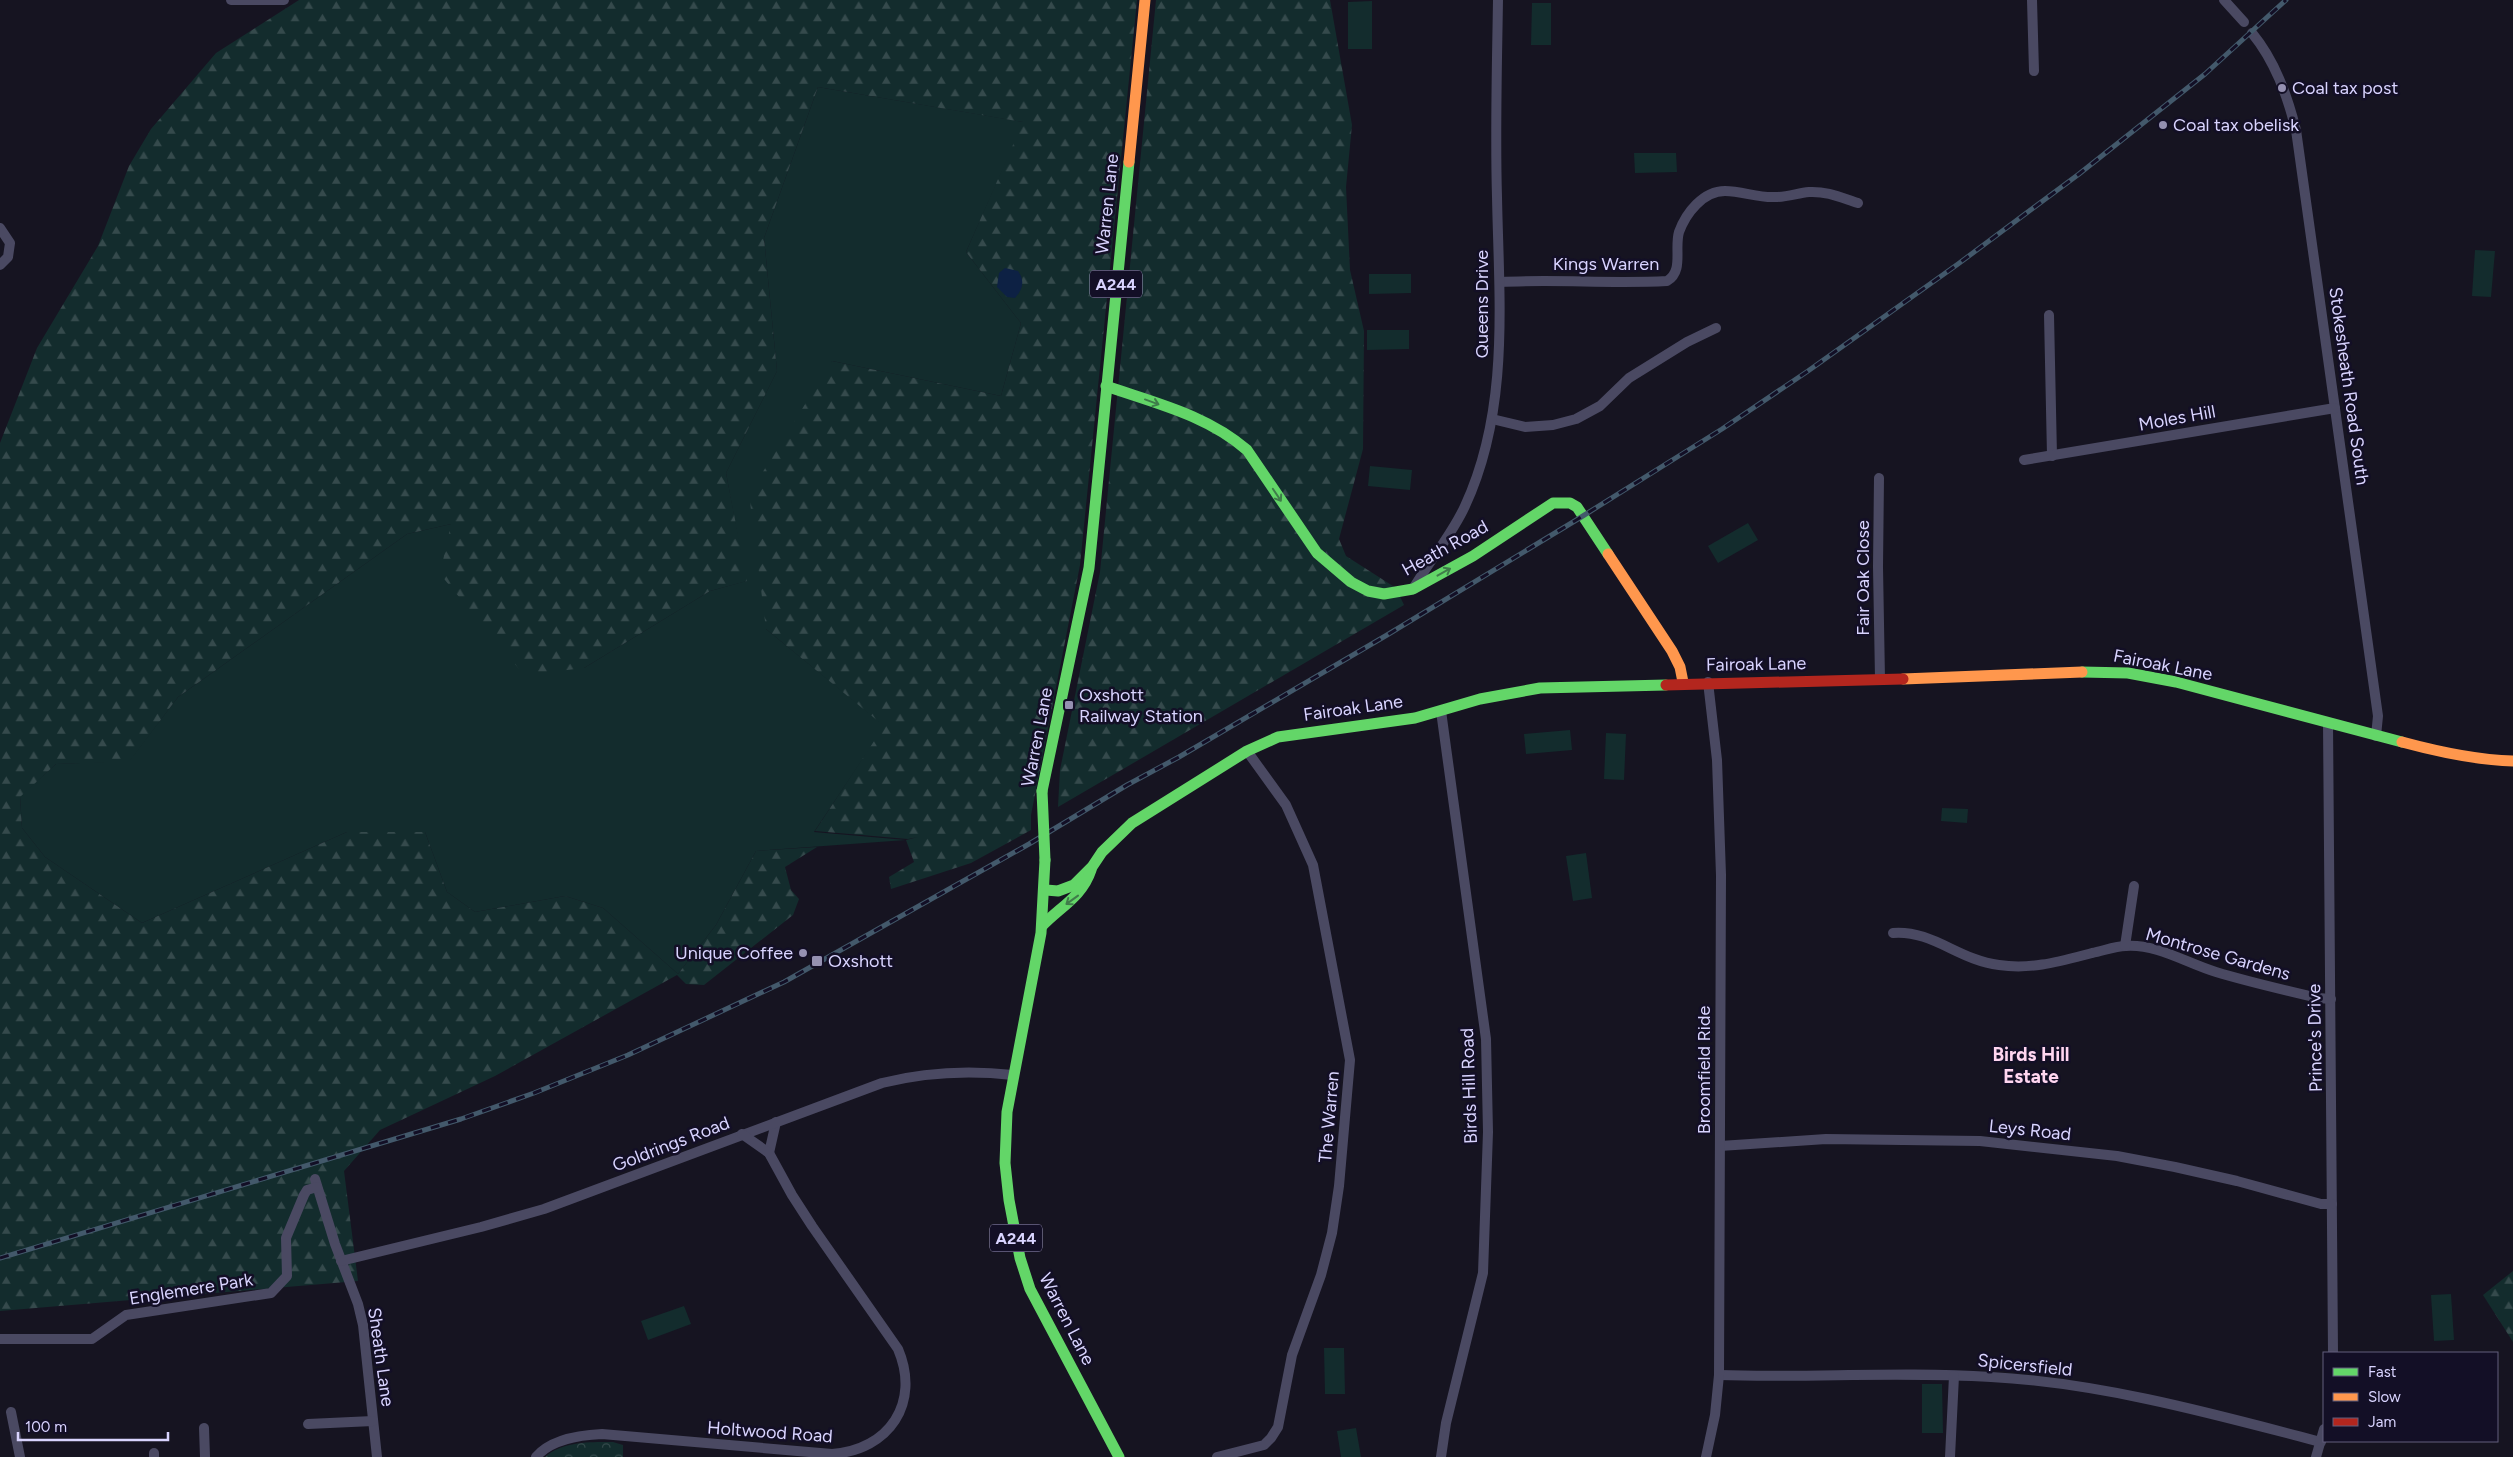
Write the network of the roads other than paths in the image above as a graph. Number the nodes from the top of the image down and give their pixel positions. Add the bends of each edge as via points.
1 (231, 0) edge
2 (284, 0) edge
3 (1145, 0) edge
4 (1498, 0) edge
5 (2032, 0) edge
6 (2224, 0) edge
7 (2244, 22) dead end
8 (2252, 33) dead end
9 (2034, 71) dead end
10 (1858, 203) dead end
11 (0, 228) edge
12 (0, 265) edge
13 (1500, 282) junction
14 (2049, 315) dead end
15 (1716, 328) dead end
16 (1106, 386) junction
17 (2335, 408) junction
18 (1492, 419) junction
19 (2052, 456) junction
20 (2024, 460) dead end
21 (1879, 478) dead end
22 (1413, 589) junction
23 (1880, 679) junction
24 (1683, 682) junction
25 (1708, 682) junction
26 (1441, 711) junction
27 (2328, 723) junction
28 (2376, 736) junction
29 (1247, 751) junction
30 (2513, 760) edge
31 (1092, 867) junction
32 (2134, 886) dead end
33 (1046, 890) junction
34 (1042, 926) junction
35 (1892, 933) dead end
36 (2125, 946) junction
37 (2330, 999) junction
38 (1013, 1076) junction
39 (776, 1122) junction
40 (742, 1134) junction
41 (1720, 1146) junction
42 (769, 1153) junction
43 (316, 1183) joint
44 (2332, 1204) junction
45 (341, 1261) junction
46 (0, 1339) edge
47 (2333, 1352) edge
48 (1719, 1375) junction
49 (1954, 1376) junction
50 (11, 1412) dead end
51 (374, 1421) junction
52 (308, 1424) dead end
53 (204, 1428) dead end
54 (2323, 1433) edge
55 (2321, 1442) junction
56 (20, 1457) edge
57 (205, 1457) edge
58 (377, 1457) edge
59 (536, 1457) edge
60 (1119, 1457) edge
61 (1217, 1457) edge
62 (1441, 1457) edge
63 (1706, 1457) edge
64 (1950, 1457) edge
65 (2316, 1457) edge

1 - 2 street
3 - 16 main road, Warren Lane / A244
4 - 13 street, Queens Drive
5 - 9 street
6 - 7 street
8 - 17 street, Stokesheath Road South via 2264,47 2284,89 2296,130
10 - 13 street, Kings Warren via 1828,193 1775,197 1724,191 1697,203 1687,216 1676,246 1677,271 1667,281 1618,284 1579,280
11 - 12 street via 10,243 8,257
13 - 18 street, Queens Drive via 1497,383
14 - 19 street
15 - 18 street via 1629,378 1600,406 1576,419 1525,427
16 -> 22 main road, Heath Road via 1214,426 1237,440 1316,553 1351,582 1368,591 1384,594
16 - 33 main road, Warren Lane / A244, bridge via 1090,568 1042,792
17 - 19 street, Moles Hill
17 - 28 street, Stokesheath Road South via 2378,716
18 - 22 street, Queens Drive via 1465,506
19 - 20 street, Moles Hill
21 - 23 street, Fair Oak Close
22 -> 24 main road, Heath Road via 1473,556 1553,503 1570,503 1577,507 1672,651
23 - 25 main road, Fairoak Lane
23 - 27 main road, Fairoak Lane via 2128,672
24 - 25 main road, Fairoak Lane
24 - 26 main road, Fairoak Lane via 1540,688
25 - 41 street, Broomfield Ride via 1717,760 1721,876
26 - 29 main road, Fairoak Lane via 1415,718 1278,737
26 - 62 street, Birds Hill Road via 1486,1039 1488,1132 1483,1273 1446,1423
27 - 28 main road, Fairoak Lane
27 - 37 street, Prince's Drive
28 - 30 main road, Fairoak Lane via 2443,753 2485,760
29 - 31 main road, Fairoak Lane via 1132,823 1102,852
29 - 61 street, The Warren via 1286,806 1313,865 1350,1060 1332,1233 1321,1275 1292,1355 1278,1427 1264,1445
31 - 33 main road, Fairoak Lane via 1066,889
31 -> 34 main road via 1083,891
32 - 36 street, Montrose Gardens
33 - 34 main road, Warren Lane / A244
34 - 38 main road, Warren Lane / A244
35 - 36 street, Montrose Gardens via 1915,933 1958,954 2019,967 2043,965
36 - 37 street, Montrose Gardens via 2160,950 2213,972
37 - 44 street, Prince's Drive
38 - 39 street, Goldrings Road via 974,1072 910,1076
38 - 60 main road, Warren Lane / A244 via 1004,1149 1019,1255 1031,1290
39 - 40 street, Goldrings Road
39 - 42 street
40 - 42 street, Holtwood Road
40 - 45 street, Goldrings Road via 544,1209
41 - 44 street, Leys Road via 1826,1139 1980,1141 2126,1158
41 - 48 street, Broomfield Ride
42 - 59 street, Holtwood Road via 792,1195 889,1333 904,1363 907,1381 903,1399 895,1419 882,1437 864,1448 832,1454 602,1434 553,1444
43 - 45 street, Sheath Lane
43 - 46 street, Englemere Park via 304,1195 286,1238 287,1276 271,1293 126,1315 92,1339
44 - 47 street, Prince's Drive
45 - 51 street, Sheath Lane via 363,1325
48 - 49 street, Spicersfield
48 - 63 street, Broomfield Ride
49 - 55 street, Spicersfield via 1992,1376 2074,1386 2182,1407
49 - 64 street
50 - 56 street
51 - 52 street
51 - 58 street, Sheath Lane
53 - 57 street
54 - 55 street
55 - 65 street

